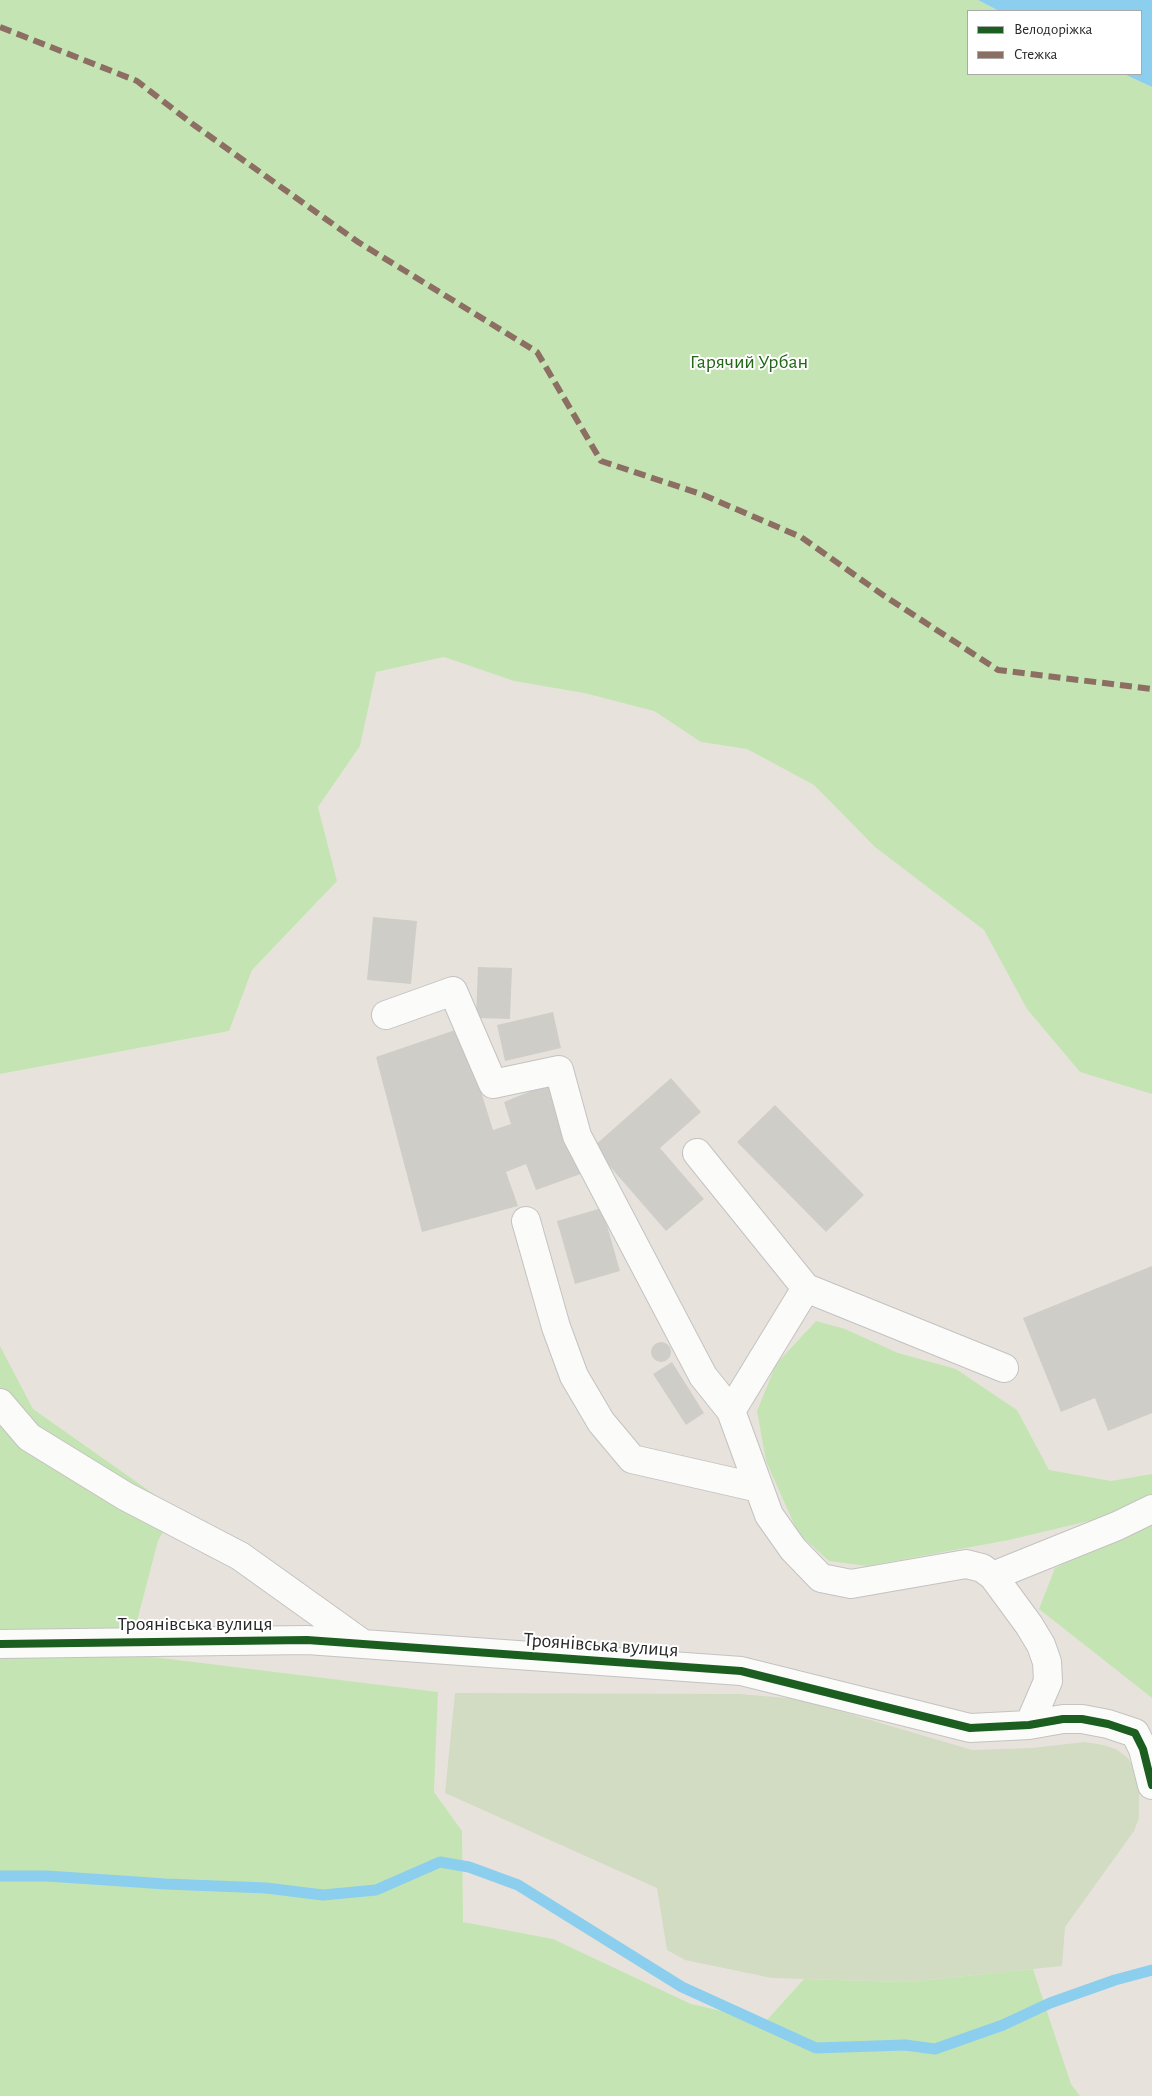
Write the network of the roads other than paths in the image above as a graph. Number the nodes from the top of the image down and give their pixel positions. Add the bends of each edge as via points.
1 (386, 1015) dead end
2 (697, 1154) dead end
3 (526, 1221) dead end
4 (806, 1288) junction
5 (1004, 1368) dead end
6 (0, 1403) edge
7 (730, 1411) junction
8 (760, 1488) junction
9 (1152, 1509) edge
10 (993, 1576) junction
11 (0, 1644) edge
12 (364, 1645) junction
13 (1030, 1725) junction
14 (1152, 1785) edge

1 - 7 street via 453,991 493,1084 559,1070 577,1136 703,1376
2 - 4 street
3 - 8 street via 556,1327 574,1376 602,1422 632,1459
4 - 5 street
4 - 7 street
6 - 12 street via 29,1437 125,1496 240,1556
7 - 8 street
8 - 10 street via 769,1516 793,1549 821,1578 851,1584 966,1564 982,1568
9 - 10 street
10 - 13 street via 1042,1645 1047,1662 1048,1681
11 - 12 street, Троянівська вулиця via 307,1640
12 - 13 street, Троянівська вулиця via 741,1670 970,1728
13 - 14 street, Троянівська вулиця via 1082,1719 1135,1733 1143,1749

